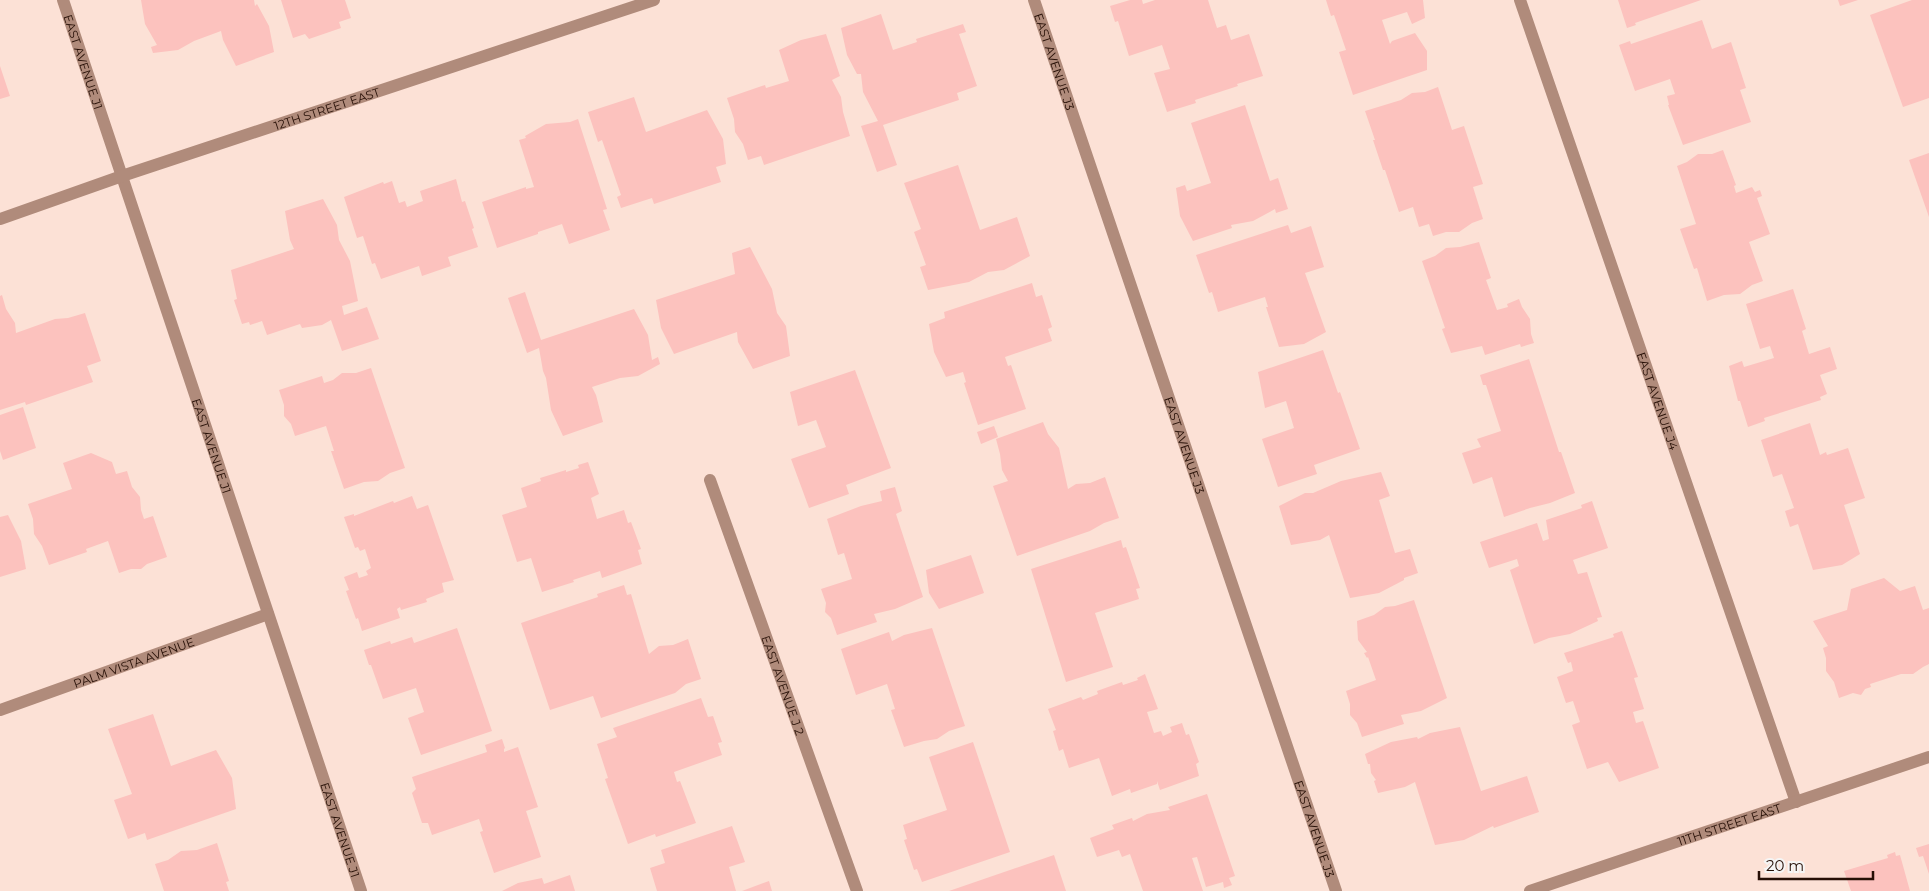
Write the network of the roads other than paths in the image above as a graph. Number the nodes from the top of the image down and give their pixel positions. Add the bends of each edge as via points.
1 (63, 0) edge
2 (654, 0) edge
3 (1034, 0) edge
4 (1520, 0) edge
5 (122, 176) junction
6 (0, 219) edge
7 (710, 480) dead end
8 (268, 614) junction
9 (0, 710) edge
10 (1929, 757) edge
11 (1796, 802) junction
12 (361, 891) edge
13 (857, 891) edge
14 (1336, 891) edge
15 (1530, 891) edge

1 - 5 street, EAST AVENUE J1
2 - 5 street, 12TH STREET EAST
3 - 14 street, EAST AVENUE J3
4 - 11 street, EAST AVENUE J4
5 - 6 street, 12TH STREET EAST
5 - 8 street, EAST AVENUE J1
7 - 13 street, EAST AVENUE J 2
8 - 9 street, PALM VISTA AVENUE
8 - 12 street, EAST AVENUE J1
10 - 11 street, 11TH STREET EAST
11 - 15 street, 11TH STREET EAST

